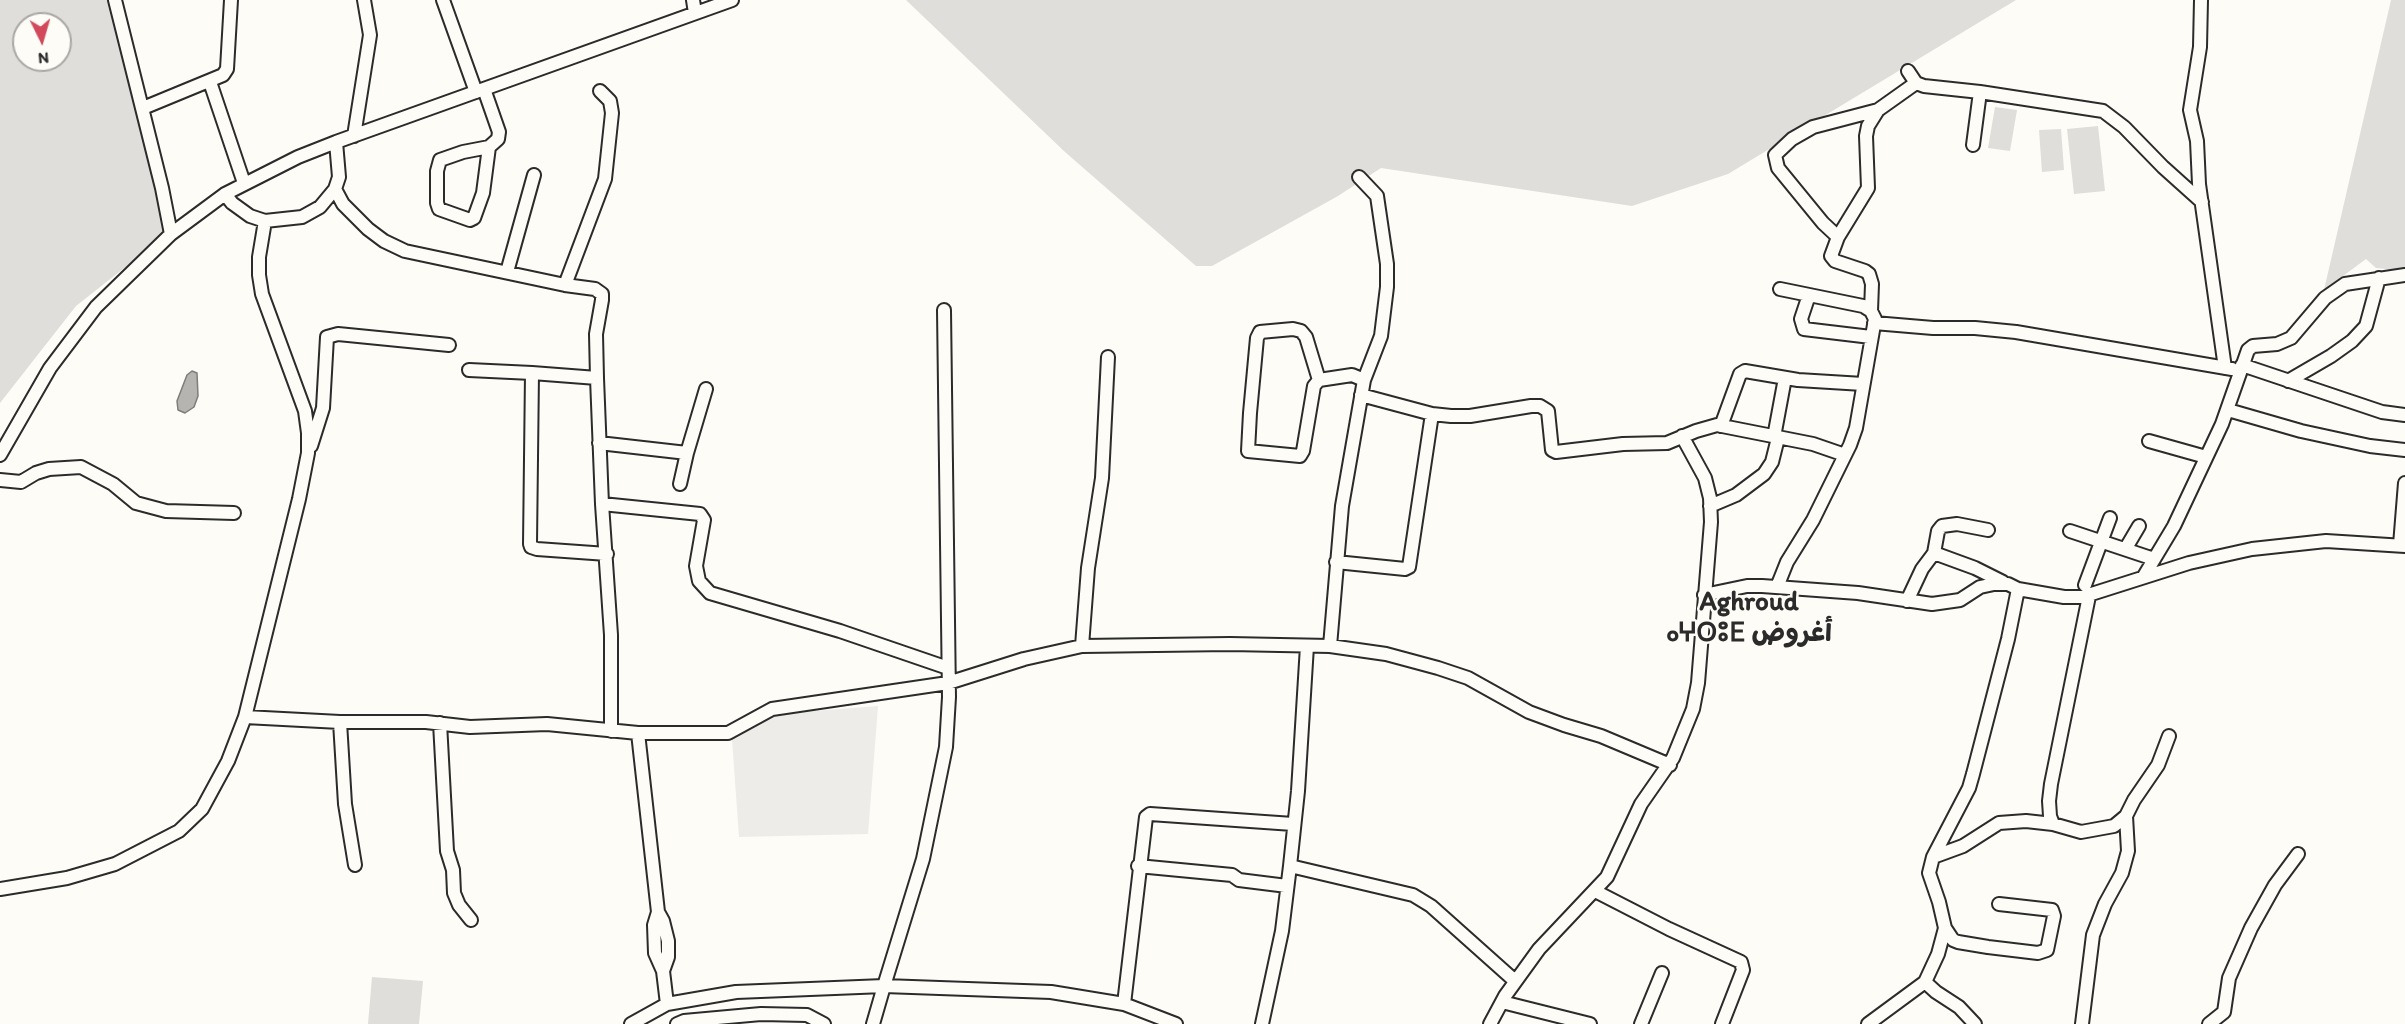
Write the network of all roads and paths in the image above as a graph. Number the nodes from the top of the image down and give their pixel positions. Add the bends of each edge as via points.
1 (115, 0) edge
2 (231, 0) edge
3 (364, 0) edge
4 (443, 0) edge
5 (693, 0) edge
6 (732, 0) edge
7 (2201, 0) edge
8 (695, 13) junction
9 (1908, 71) dead end
10 (210, 82) junction
11 (1916, 82) junction
12 (480, 90) junction
13 (600, 91) dead end
14 (1980, 92) junction
15 (143, 108) junction
16 (1878, 110) junction
17 (354, 136) junction
18 (336, 142) junction
19 (1973, 145) dead end
20 (489, 147) junction
21 (534, 175) dead end
22 (1359, 177) dead end
23 (244, 183) junction
24 (334, 189) junction
25 (225, 194) junction
26 (2202, 201) junction
27 (266, 221) junction
28 (171, 234) junction
29 (1838, 237) junction
30 (507, 272) junction
31 (2405, 275) edge
32 (2379, 278) junction
33 (565, 285) junction
34 (1780, 289) dead end
35 (1809, 295) junction
36 (944, 310) dead end
37 (1872, 317) junction
38 (1870, 338) junction
39 (449, 345) dead end
40 (1108, 357) dead end
41 (2225, 368) junction
42 (2242, 368) junction
43 (469, 370) dead end
44 (532, 373) junction
45 (597, 378) junction
46 (1785, 378) junction
47 (1319, 380) junction
48 (1364, 380) junction
49 (2288, 381) junction
50 (1863, 384) junction
51 (706, 389) dead end
52 (1361, 395) junction
53 (2228, 410) junction
54 (1432, 414) junction
55 (2405, 415) edge
56 (1721, 426) junction
57 (1682, 436) junction
58 (1776, 437) junction
59 (2149, 441) dead end
60 (599, 443) junction
61 (2405, 450) edge
62 (308, 453) junction
63 (687, 453) junction
64 (0, 455) edge
65 (1845, 455) junction
66 (2206, 457) junction
67 (0, 480) edge
68 (2405, 483) edge
69 (680, 484) dead end
70 (602, 504) junction
71 (1710, 506) junction
72 (234, 513) dead end
73 (2110, 518) dead end
74 (2139, 526) dead end
75 (1988, 530) dead end
76 (2070, 531) dead end
77 (2101, 540) junction
78 (2403, 546) edge
79 (2126, 548) junction
80 (1934, 553) junction
81 (607, 554) junction
82 (2154, 559) junction
83 (1336, 562) junction
84 (2144, 576) junction
85 (2013, 586) junction
86 (1777, 587) junction
87 (2087, 591) junction
88 (1704, 595) junction
89 (1907, 602) junction
90 (1082, 646) junction
91 (1306, 646) junction
92 (1330, 646) junction
93 (948, 668) junction
94 (948, 683) junction
95 (245, 717) junction
96 (340, 722) junction
97 (440, 723) junction
98 (611, 731) junction
99 (638, 733) junction
100 (2169, 736) dead end
101 (1670, 765) junction
102 (2126, 816) junction
103 (1293, 824) junction
104 (2053, 824) junction
105 (2298, 854) dead end
106 (1933, 856) junction
107 (355, 865) dead end
108 (1138, 866) junction
109 (1290, 866) junction
110 (1287, 886) junction
111 (0, 889) edge
112 (1595, 891) junction
113 (1999, 904) dead end
114 (471, 920) dead end
115 (1945, 928) junction
116 (1662, 973) dead end
117 (1515, 981) junction
118 (1925, 982) junction
119 (884, 986) junction
120 (1502, 1002) junction
121 (667, 1004) junction
122 (1124, 1004) junction
123 (631, 1024) edge
124 (676, 1024) edge
125 (824, 1024) edge
126 (873, 1024) edge
127 (1176, 1024) edge
128 (1262, 1024) edge
129 (1490, 1024) edge
130 (1590, 1024) edge
131 (1641, 1024) edge
132 (1722, 1024) edge
133 (1869, 1024) edge
134 (1975, 1024) edge
135 (2082, 1024) edge
136 (2209, 1024) edge

1 - 15 street
2 - 10 street via 226,69
3 - 17 street via 370,35
4 - 12 street
5 - 8 street
6 - 8 street
7 - 26 street via 2200,47 2190,110
8 - 12 street
9 - 11 street
10 - 15 street
10 - 23 street
11 - 14 street
11 - 16 street
12 - 17 street
12 - 20 street via 499,132 498,139
13 - 33 street via 610,101 612,113 605,179
14 - 19 street
14 - 26 street via 2103,111
15 - 28 street
16 - 29 street via 1866,136 1868,188
16 - 29 street via 1813,127 1775,155 1778,168
17 - 18 street
18 - 23 street
18 - 24 street via 339,177
20 - 20 street via 483,193 474,218 439,209 440,160
21 - 30 street
22 - 48 street via 1377,196 1388,271 1381,336
23 - 25 street
24 - 27 street via 320,207 302,217
24 - 30 street via 343,204 384,241 405,251
25 - 27 street via 250,216
25 - 28 street
26 - 41 street
27 - 62 street via 259,257 262,294 304,411
28 - 64 street via 96,308 50,368
29 - 37 street via 1832,259 1869,274
30 - 33 street
31 - 32 street
32 - 42 street via 2345,284 2325,298 2290,338 2250,347
32 - 49 street via 2366,326 2331,356
33 - 45 street via 595,289 602,294 596,334
34 - 35 street
35 - 37 street via 1863,306
35 - 38 street via 1801,319 1804,329
36 - 93 street
37 - 38 street
37 - 41 street via 2008,331
38 - 50 street
39 - 62 street via 338,334 327,337 323,408
40 - 90 street via 1102,478 1088,568
41 - 42 street
42 - 49 street
42 - 53 street
43 - 44 street
44 - 45 street
44 - 81 street via 531,547
45 - 60 street
46 - 50 street
46 - 56 street via 1745,371 1740,374
46 - 58 street
47 - 47 street via 1314,386 1300,456 1248,452 1260,332 1301,331
47 - 48 street via 1352,375
48 - 52 street
49 - 55 street via 2382,412
50 - 65 street via 1856,428
51 - 63 street
52 - 54 street
52 - 83 street
53 - 61 street via 2301,431
53 - 66 street
54 - 57 street via 1470,416 1531,406 1545,408 1552,450 1556,452 1667,443
54 - 83 street via 1409,567
56 - 57 street
56 - 58 street
57 - 71 street via 1706,478
58 - 65 street
58 - 71 street via 1772,462 1764,474 1736,495
59 - 66 street
60 - 63 street
60 - 70 street
62 - 95 street
63 - 69 street
65 - 86 street
66 - 82 street
67 - 72 street via 21,482 49,469 81,467 113,484 136,503 166,511
68 - 78 street
70 - 81 street
70 - 93 street via 700,514 704,520 696,566 699,581 710,593 840,630
71 - 88 street
73 - 77 street
74 - 79 street
75 - 80 street via 1957,524 1942,526
76 - 77 street
77 - 79 street
77 - 87 street
78 - 84 street via 2339,541 2281,545 2223,554
79 - 82 street
80 - 85 street
80 - 89 street
81 - 98 street
82 - 84 street
83 - 92 street
84 - 87 street
85 - 87 street via 2064,597
85 - 89 street via 1985,585 1953,602
85 - 106 street via 2008,639 1969,788
86 - 88 street via 1747,586
86 - 89 street via 1858,593
87 - 104 street via 2051,784
88 - 101 street via 1693,709
90 - 91 street
90 - 94 street
91 - 92 street
91 - 103 street
92 - 101 street via 1386,654 1448,671 1529,712
93 - 94 street
94 - 99 street via 772,710 728,733
94 - 119 street via 946,747 927,837
95 - 96 street
95 - 111 street via 228,761 202,809 179,831 115,864 67,878
96 - 97 street
96 - 107 street via 346,811
97 - 98 street via 482,727 547,724
97 - 114 street via 447,851 454,893
98 - 99 street
99 - 121 street via 658,912 654,925 655,953 663,971
100 - 102 street via 2158,765
101 - 112 street via 1641,804 1607,877
102 - 104 street via 2114,826 2100,830 2081,832
102 - 135 street via 2126,864 2093,935
103 - 108 street via 1150,814 1144,821
103 - 109 street
104 - 106 street via 1999,823 1963,846
105 - 136 street via 2255,919 2229,978 2224,1012
106 - 115 street via 1929,873
108 - 110 street via 1232,875 1239,880
108 - 122 street
109 - 110 street
109 - 117 street via 1413,895 1431,906
110 - 128 street via 1282,931
112 - 117 street via 1565,919
112 - 132 street via 1741,962 1743,970
113 - 115 street via 2052,910 2047,951 1964,944 1949,937
115 - 118 street
116 - 131 street
117 - 120 street
118 - 133 street
118 - 134 street
119 - 121 street via 736,992
119 - 122 street via 1051,992
119 - 126 street
120 - 129 street
120 - 130 street
121 - 123 street
122 - 127 street
124 - 125 street via 772,1014 807,1015

